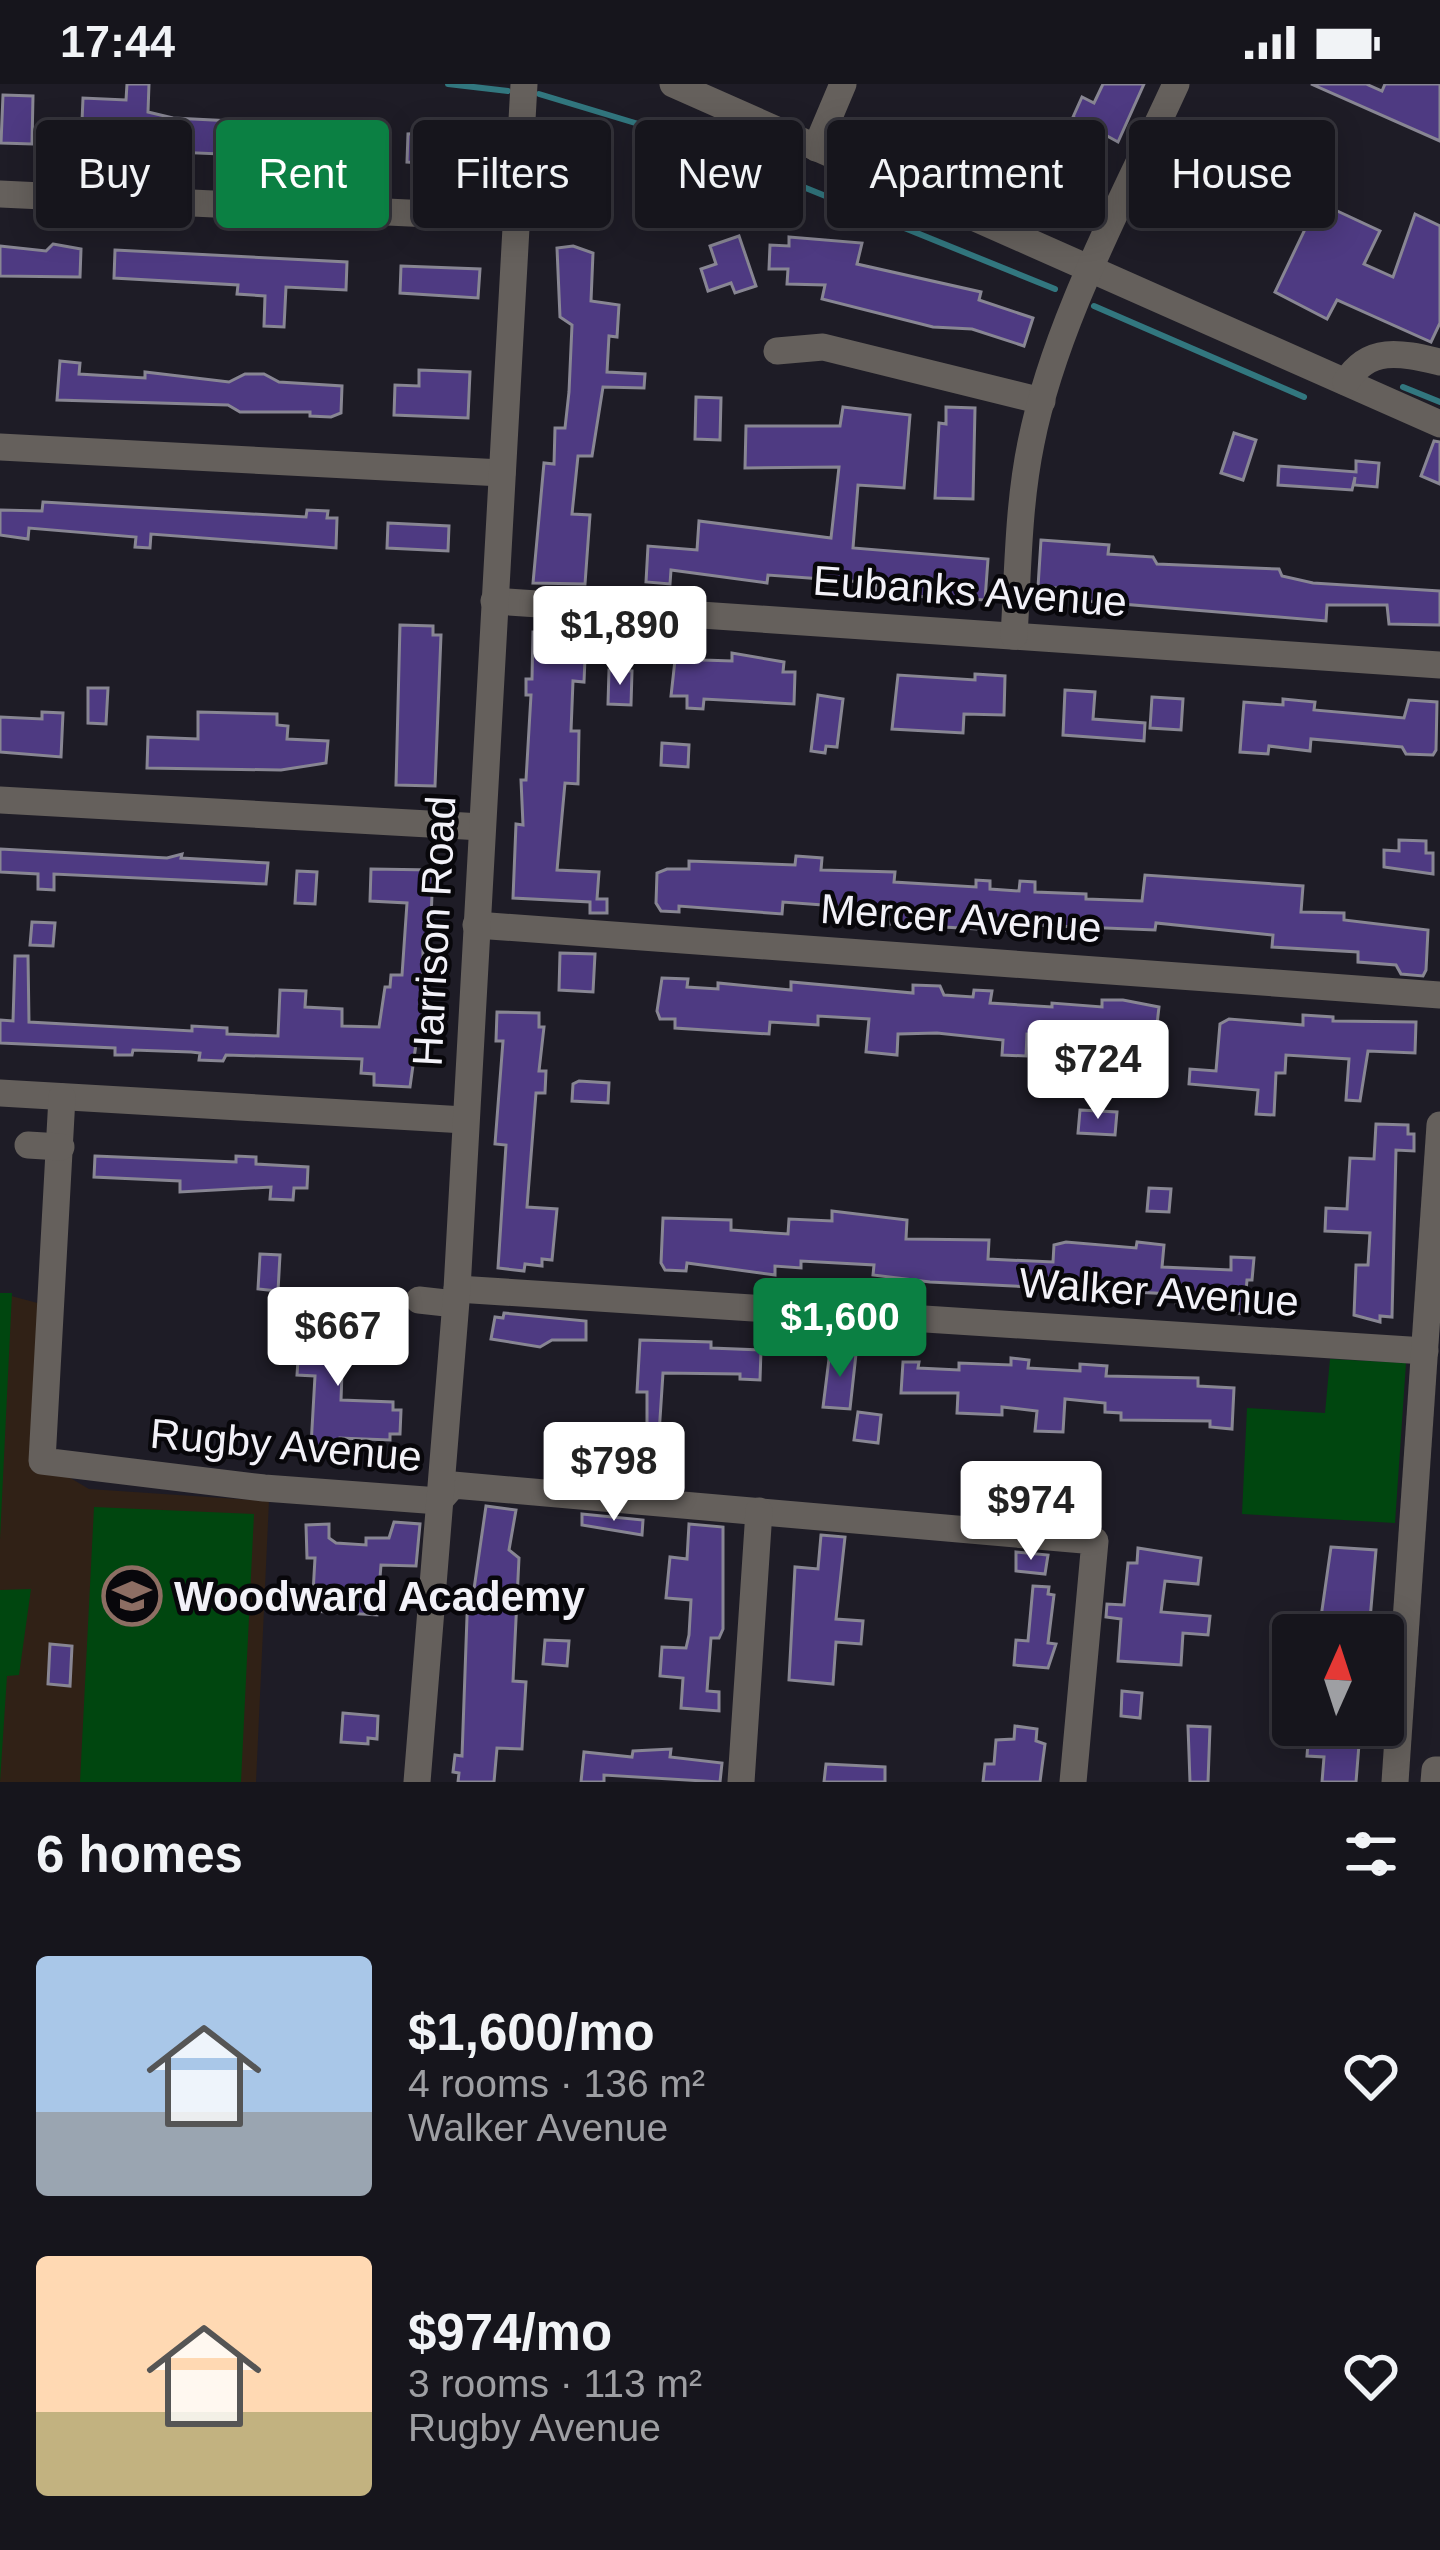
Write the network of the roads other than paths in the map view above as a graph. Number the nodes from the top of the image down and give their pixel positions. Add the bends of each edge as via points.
1 (524, 84) edge
2 (843, 84) edge
3 (1176, 84) edge
4 (678, 85) edge
5 (522, 120) edge
6 (816, 148) junction
7 (0, 194) edge
8 (413, 213) edge
9 (515, 228) edge
10 (1091, 270) junction
11 (777, 351) dead end
12 (1440, 362) edge
13 (1346, 382) junction
14 (1042, 401) junction
15 (1440, 424) edge
16 (0, 447) edge
17 (502, 473) junction
18 (494, 601) junction
19 (1014, 636) junction
20 (1440, 665) edge
21 (0, 800) edge
22 (482, 827) junction
23 (476, 925) junction
24 (1440, 995) edge
25 (0, 1094) edge
26 (62, 1097) junction
27 (465, 1120) junction
28 (1440, 1125) edge
29 (28, 1145) dead end
30 (61, 1147) junction
31 (456, 1297) junction
32 (419, 1300) dead end
33 (1425, 1351) junction
34 (1428, 1484) edge
35 (439, 1502) junction
36 (759, 1511) junction
37 (1440, 1770) edge
38 (417, 1782) edge
39 (741, 1782) edge
40 (1073, 1782) edge
41 (1395, 1782) edge
42 (1434, 1782) edge

1 - 5 street, Harrison Road
2 - 6 street
3 - 10 street
4 - 6 street
6 - 10 street
7 - 8 street
9 - 17 street, Harrison Road
10 - 13 street
10 - 14 street
11 - 14 street via 823,347
12 - 13 street via 1374,355 1359,361
13 - 15 street
14 - 19 street via 1025,481
16 - 17 street
17 - 18 street, Harrison Road
18 - 19 street, Eubanks Avenue
18 - 22 street, Harrison Road
19 - 20 street, Eubanks Avenue
21 - 22 street
22 - 23 street, Harrison Road
23 - 24 street, Mercer Avenue
23 - 27 street, Harrison Road
25 - 26 street
26 - 27 street
26 - 30 street, Rugby Avenue
27 - 31 street, Harrison Road
28 - 33 street
29 - 30 street
30 - 35 street, Rugby Avenue via 43,1461 264,1476
31 - 32 street, Walker Avenue
31 - 33 street, Walker Avenue
31 - 35 street, Harrison Road
33 - 34 street
34 - 41 street
35 - 36 street, Rugby Avenue via 453,1485
35 - 38 street, Harrison Road
36 - 39 street
36 - 40 street, Rugby Avenue via 1095,1541
37 - 42 street

